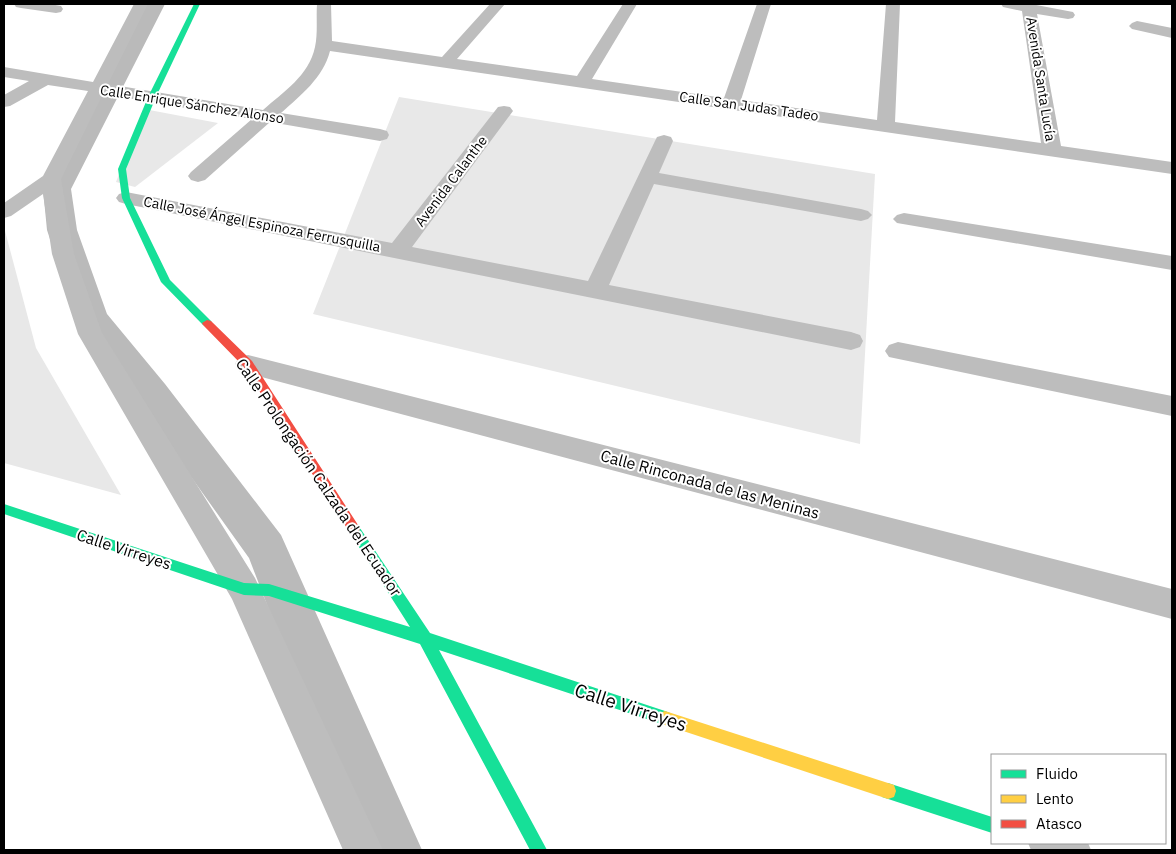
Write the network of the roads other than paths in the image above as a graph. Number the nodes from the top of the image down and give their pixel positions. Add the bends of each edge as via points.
1 (21, 4) edge
2 (141, 4) edge
3 (197, 4) edge
4 (324, 4) edge
5 (498, 4) edge
6 (630, 4) edge
7 (764, 4) edge
8 (894, 4) edge
9 (1008, 4) edge
10 (1029, 8) junction
11 (56, 9) dead end
12 (1068, 15) dead end
13 (1137, 26) dead end
14 (1172, 33) edge
15 (325, 44) junction
16 (446, 62) junction
17 (4, 72) edge
18 (46, 79) junction
19 (582, 82) junction
20 (102, 89) junction
21 (152, 98) junction
22 (4, 102) edge
23 (731, 103) junction
24 (504, 111) dead end
25 (266, 115) junction
26 (886, 126) junction
27 (380, 135) dead end
28 (664, 140) dead end
29 (1052, 150) junction
30 (1172, 168) edge
31 (198, 176) dead end
32 (647, 177) junction
33 (51, 180) junction
34 (126, 198) junction
35 (4, 212) edge
36 (861, 215) dead end
37 (904, 220) dead end
38 (398, 251) junction
39 (1172, 263) edge
40 (595, 290) junction
41 (851, 341) dead end
42 (898, 351) dead end
43 (248, 364) junction
44 (1172, 406) edge
45 (4, 508) edge
46 (257, 589) junction
47 (1172, 604) edge
48 (426, 640) junction
49 (991, 825) edge
50 (1051, 844) edge
51 (363, 850) edge
52 (539, 850) edge
53 (1071, 850) edge

1 - 11 street
2 - 20 street
3 - 21 street, Calle Prolongación Calzada del Ecuador
4 - 15 street
5 - 16 street
6 - 19 street
7 - 23 street
8 - 26 street
9 - 10 street
10 - 12 street
10 - 29 street, Avenida Santa Lucía
13 - 14 street
15 - 16 street, Calle San Judas Tadeo
15 - 25 street via 313,73
16 - 19 street, Calle San Judas Tadeo
17 - 18 street, Calle Enrique Sánchez Alonso
18 - 20 street, Calle Enrique Sánchez Alonso
18 - 22 street
19 - 23 street, Calle San Judas Tadeo
20 - 21 street, Calle Enrique Sánchez Alonso
20 - 33 street
21 - 25 street, Calle Enrique Sánchez Alonso
21 - 34 street, Calle Prolongación Calzada del Ecuador via 122,168
23 - 26 street, Calle San Judas Tadeo
24 - 38 street, Avenida Calanthe
25 - 27 street, Calle Enrique Sánchez Alonso
25 - 31 street
26 - 29 street, Calle San Judas Tadeo
28 - 32 street
29 - 30 street, Calle San Judas Tadeo
32 - 36 street
32 - 40 street
33 - 35 street
33 - 46 street via 63,254 90,334
34 - 38 street, Calle José Ángel Espinoza Ferrusquilla
34 - 43 street, Calle Prolongación Calzada del Ecuador via 166,282
37 - 39 street
38 - 40 street, Calle José Ángel Espinoza Ferrusquilla
40 - 41 street, Calle José Ángel Espinoza Ferrusquilla
42 - 44 street
43 - 47 street, Calle Rinconada de las Meninas
43 - 48 street, Calle Prolongación Calzada del Ecuador
45 - 46 street, Calle Virreyes
46 - 48 street, Calle Virreyes via 352,614
46 - 51 street
48 - 49 street, Calle Virreyes
48 - 52 street, Calle Prolongación Calzada del Ecuador
50 - 53 street

